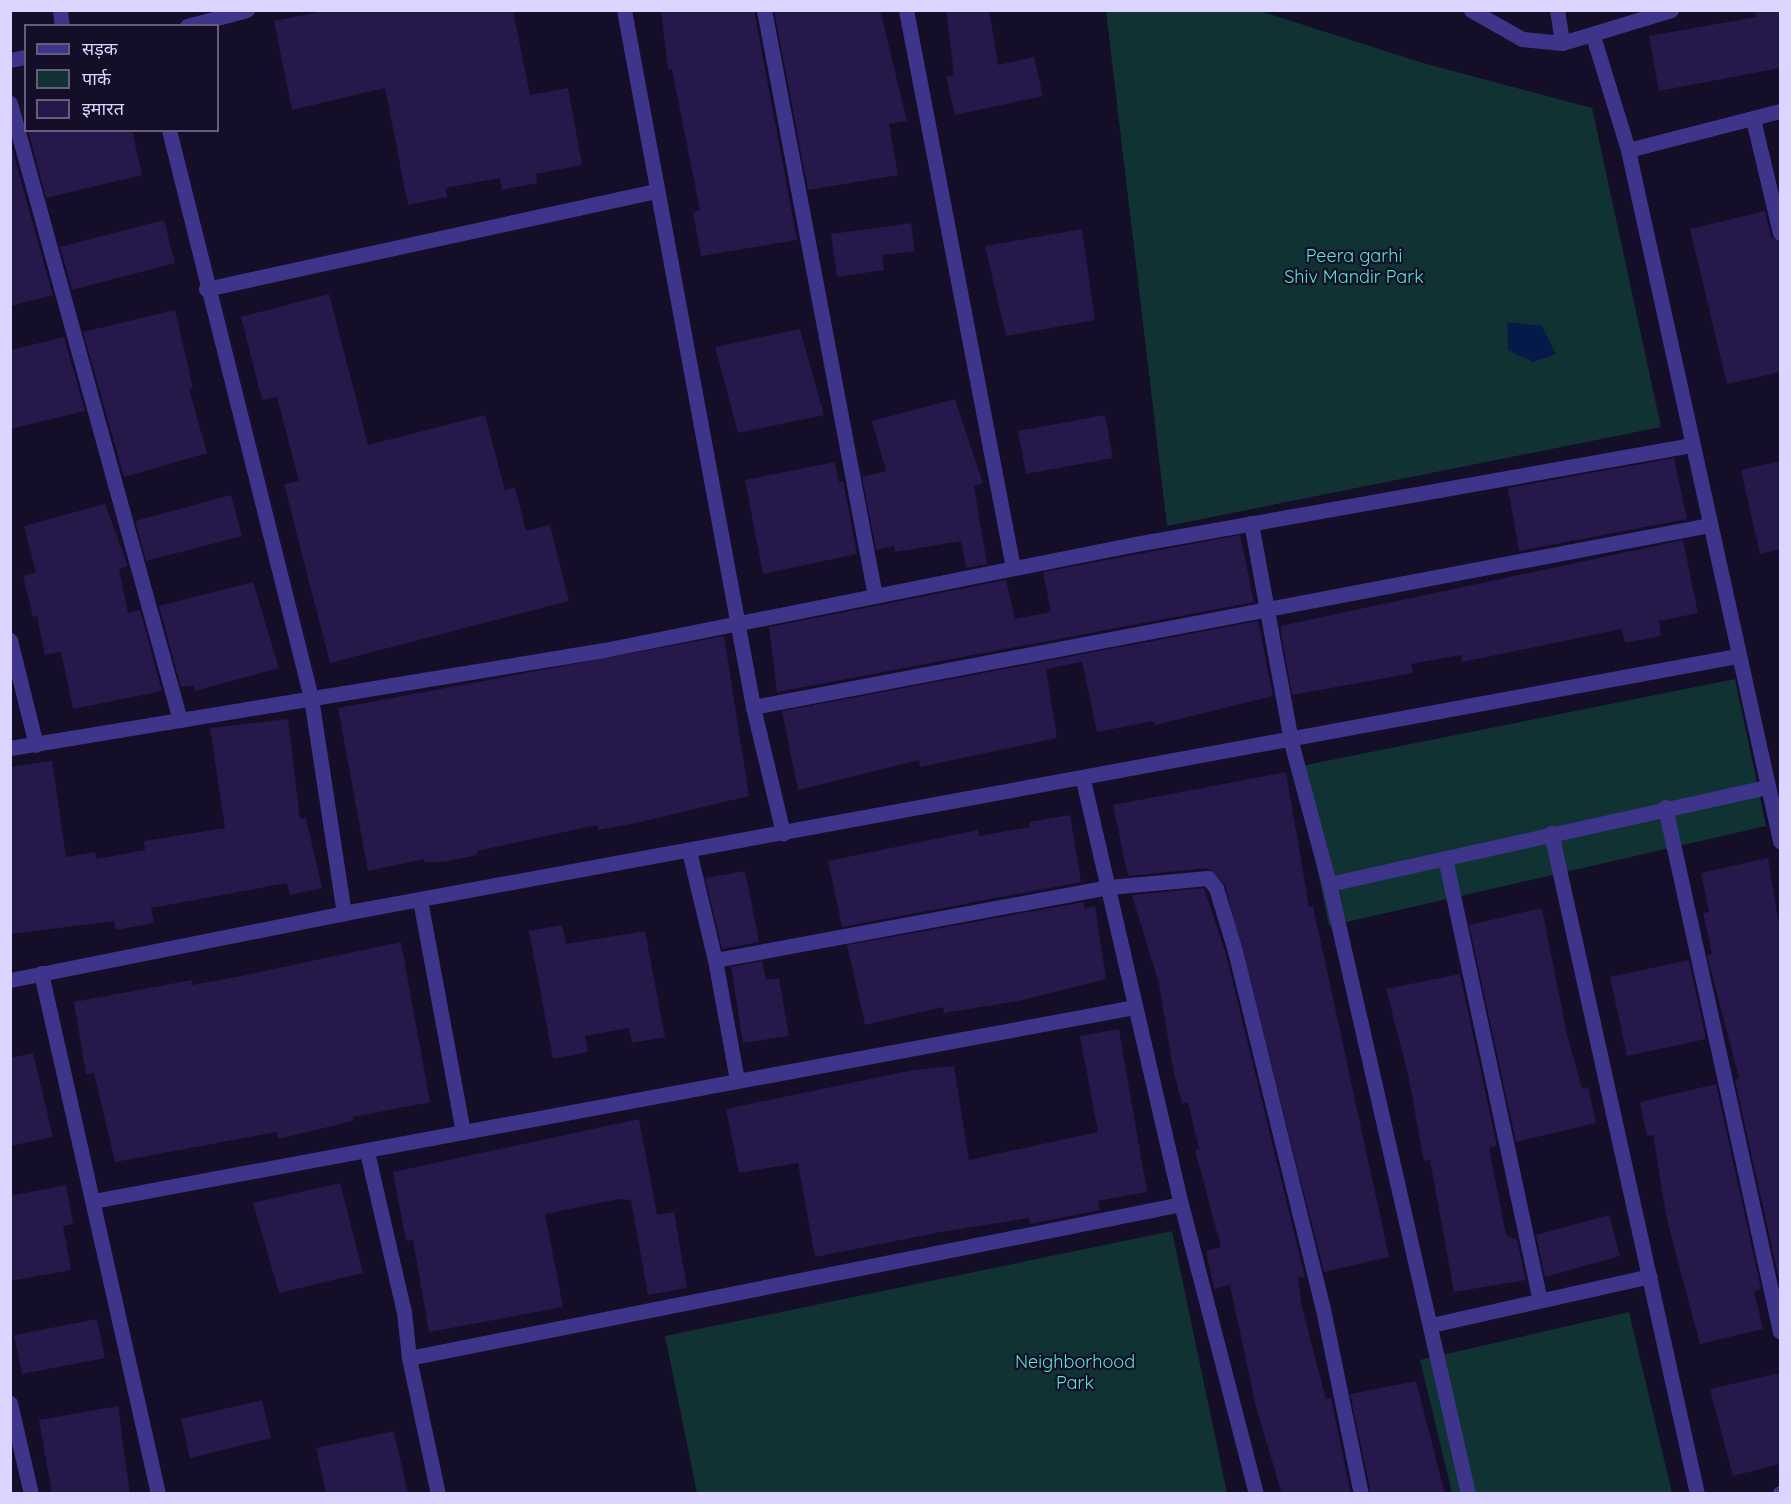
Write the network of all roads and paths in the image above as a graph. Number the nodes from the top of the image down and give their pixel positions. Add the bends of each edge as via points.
1 (247, 10) edge
2 (624, 10) edge
3 (764, 10) edge
4 (906, 10) edge
5 (1471, 10) edge
6 (1557, 10) edge
7 (1671, 10) edge
8 (194, 24) edge
9 (1593, 36) junction
10 (1562, 43) junction
11 (10, 103) edge
12 (1780, 111) edge
13 (1753, 119) junction
14 (168, 132) edge
15 (1628, 150) junction
16 (657, 191) junction
17 (1780, 233) edge
18 (206, 289) junction
19 (1692, 444) junction
20 (1251, 523) junction
21 (1709, 525) junction
22 (1013, 568) junction
23 (875, 596) junction
24 (1266, 610) junction
25 (737, 623) junction
26 (10, 640) edge
27 (1738, 656) junction
28 (311, 698) junction
29 (753, 707) junction
30 (180, 720) junction
31 (1291, 742) junction
32 (36, 745) junction
33 (10, 748) edge
34 (1083, 780) junction
35 (1773, 794) edge
36 (1665, 807) junction
37 (783, 833) junction
38 (1551, 833) junction
39 (1780, 841) edge
40 (689, 851) junction
41 (1445, 858) junction
42 (1329, 884) junction
43 (1109, 887) junction
44 (420, 900) junction
45 (344, 913) junction
46 (715, 960) junction
47 (41, 973) junction
48 (10, 980) edge
49 (1135, 1007) junction
50 (737, 1080) junction
51 (463, 1132) junction
52 (368, 1152) junction
53 (93, 1202) junction
54 (1181, 1204) junction
55 (1650, 1276) junction
56 (1540, 1300) junction
57 (1431, 1326) junction
58 (1780, 1332) edge
59 (409, 1358) junction
60 (10, 1402) edge
61 (31, 1494) edge
62 (158, 1494) edge
63 (438, 1494) edge
64 (1256, 1494) edge
65 (1361, 1494) edge
66 (1468, 1494) edge
67 (1697, 1494) edge

1 - 8 street
2 - 16 street
3 - 23 street
4 - 22 street
5 - 10 street via 1522,39
6 - 10 street
7 - 9 street
9 - 10 street
9 - 15 street
11 - 30 street
12 - 13 street
13 - 15 street
13 - 17 street
14 - 18 street
15 - 19 street
16 - 18 street
16 - 25 street
18 - 28 street
19 - 20 street
19 - 21 street
20 - 22 street
20 - 24 street
21 - 24 street
21 - 27 street
22 - 23 street
23 - 25 street
24 - 29 street
24 - 31 street
25 - 28 street
25 - 29 street
26 - 32 street
27 - 31 street
27 - 35 street
28 - 30 street
28 - 45 street
29 - 37 street
30 - 32 street
31 - 34 street
31 - 42 street
32 - 33 street
34 - 37 street
34 - 43 street
35 - 36 street
35 - 39 street
36 - 38 street
36 - 58 street
37 - 40 street
38 - 41 street
38 - 55 street
40 - 44 street
40 - 46 street
41 - 42 street
41 - 56 street
42 - 57 street
43 - 46 street
43 - 49 street
43 - 65 street via 1208,878 1216,888 1323,1309
44 - 45 street
44 - 51 street
45 - 47 street
46 - 50 street
47 - 48 street
47 - 53 street
49 - 50 street
49 - 54 street
50 - 51 street
51 - 52 street
52 - 53 street
52 - 59 street via 405,1312
53 - 62 street
54 - 59 street
54 - 64 street
55 - 56 street
55 - 67 street
56 - 57 street
57 - 66 street
59 - 63 street
60 - 61 street

